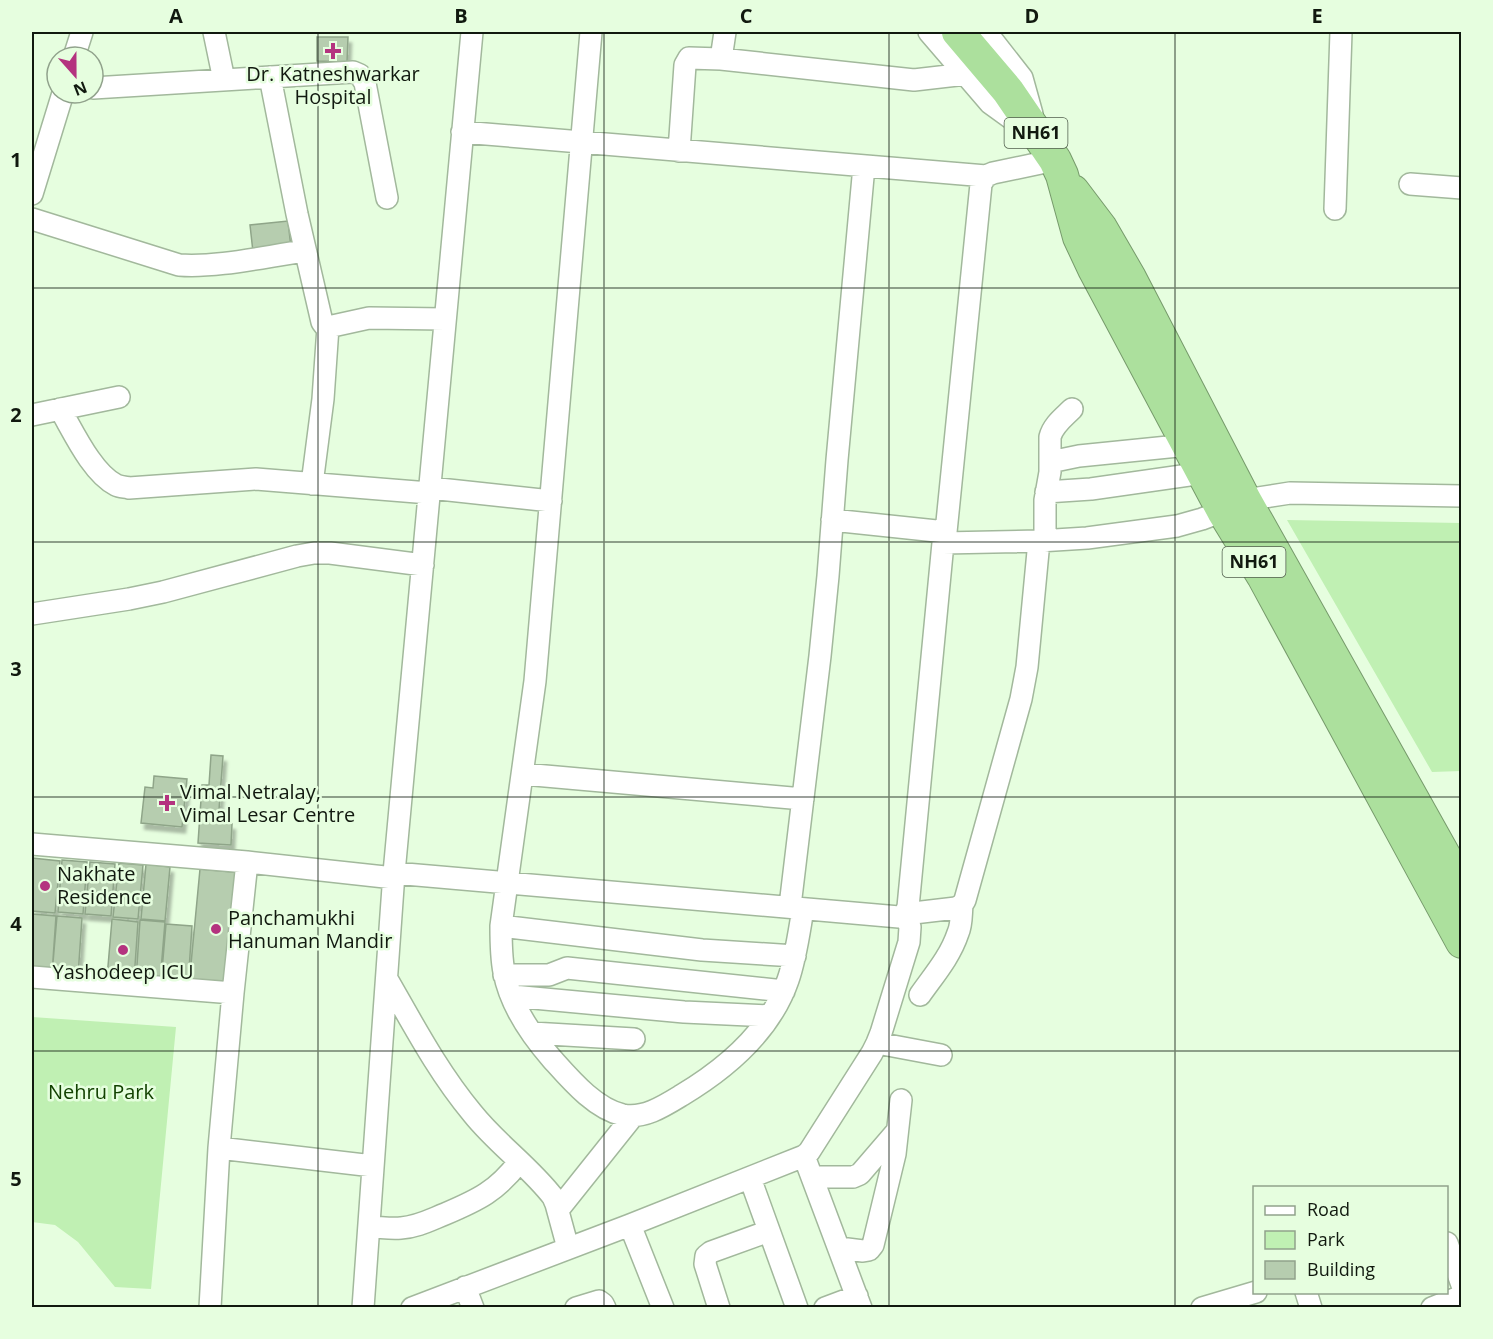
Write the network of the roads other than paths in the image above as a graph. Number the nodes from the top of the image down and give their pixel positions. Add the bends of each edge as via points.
1 (214, 32) edge
2 (472, 32) edge
3 (591, 32) edge
4 (725, 32) edge
5 (929, 32) edge
6 (958, 32) edge
7 (986, 32) edge
8 (1341, 32) edge
9 (721, 59) junction
10 (966, 74) junction
11 (270, 77) junction
12 (224, 80) junction
13 (105, 87) edge
14 (59, 105) edge
15 (462, 132) junction
16 (582, 143) junction
17 (679, 151) junction
18 (1052, 158) junction
19 (864, 166) junction
20 (986, 176) junction
21 (1410, 184) dead end
22 (1461, 188) edge
23 (32, 194) edge
24 (387, 198) dead end
25 (1335, 209) dead end
26 (32, 219) edge
27 (305, 251) junction
28 (445, 319) junction
29 (328, 327) junction
30 (119, 397) dead end
31 (60, 409) junction
32 (1072, 409) dead end
33 (32, 414) edge
34 (1188, 446) junction
35 (1050, 462) junction
36 (1203, 473) junction
37 (312, 484) junction
38 (430, 490) junction
39 (1046, 492) junction
40 (1461, 496) edge
41 (551, 501) junction
42 (1234, 506) junction
43 (832, 520) junction
44 (944, 538) junction
45 (1042, 541) junction
46 (423, 565) junction
47 (32, 614) edge
48 (523, 774) junction
49 (802, 799) junction
50 (32, 844) edge
51 (247, 862) junction
52 (394, 876) junction
53 (508, 883) junction
54 (1461, 887) edge
55 (962, 905) junction
56 (796, 908) junction
57 (905, 914) junction
58 (501, 926) junction
59 (1461, 942) edge
60 (795, 956) junction
61 (504, 975) junction
62 (32, 976) edge
63 (387, 979) junction
64 (784, 991) junction
65 (233, 993) junction
66 (920, 995) dead end
67 (512, 996) junction
68 (770, 1016) junction
69 (532, 1033) junction
70 (634, 1039) dead end
71 (877, 1043) junction
72 (941, 1054) dead end
73 (901, 1100) dead end
74 (633, 1116) junction
75 (897, 1131) junction
76 (219, 1148) junction
77 (804, 1156) junction
78 (519, 1162) junction
79 (373, 1166) junction
80 (812, 1177) junction
81 (750, 1178) junction
82 (558, 1210) junction
83 (630, 1225) junction
84 (369, 1227) junction
85 (769, 1231) junction
86 (1448, 1246) edge
87 (568, 1248) junction
88 (838, 1248) junction
89 (1461, 1286) edge
90 (465, 1287) junction
91 (1254, 1294) edge
92 (1461, 1296) edge
93 (859, 1302) edge
94 (1230, 1304) edge
95 (210, 1308) edge
96 (363, 1308) edge
97 (412, 1308) edge
98 (473, 1308) edge
99 (576, 1308) edge
100 (605, 1308) edge
101 (663, 1308) edge
102 (719, 1308) edge
103 (797, 1308) edge
104 (825, 1308) edge
105 (1202, 1308) edge
106 (1432, 1308) edge

1 - 12 street
2 - 15 street
3 - 16 street
4 - 9 street
5 - 10 street
6 - 18 highway, NH61 via 1008,91
7 - 18 street via 1022,78
8 - 25 street
9 - 10 street via 915,80
9 - 17 street via 692,57 686,62
10 - 18 street via 990,103
11 - 12 street
11 - 24 street via 353,72 360,75 365,83
11 - 27 street
12 - 13 street
14 - 23 street
15 - 16 street
15 - 28 street
16 - 17 street
16 - 41 street
17 - 19 street
18 - 20 street
18 - 34 highway, NH61 via 1094,269
18 - 42 highway, NH61 via 1130,278
19 - 20 street
19 - 43 street
20 - 44 street via 981,184
21 - 22 street
26 - 27 street via 179,265
27 - 29 street via 322,322
28 - 29 street via 369,318
28 - 38 street
29 - 37 street
30 - 31 street
31 - 33 street
31 - 37 street via 86,455 117,486 256,479
32 - 35 street via 1051,432
34 - 35 street
34 - 36 highway, NH61
35 - 39 street
36 - 39 street
36 - 42 highway, NH61
37 - 38 street
38 - 41 street
38 - 46 street
39 - 45 street
40 - 42 street via 1290,494
41 - 48 street
42 - 45 street via 1177,525
42 - 54 highway, NH61
42 - 59 highway, NH61 via 1263,576
43 - 44 street
43 - 49 street
44 - 45 street
44 - 57 street
45 - 55 street via 1021,699
46 - 47 street via 314,553 152,594
46 - 52 street
48 - 49 street
48 - 53 street
49 - 56 street
50 - 51 street
51 - 52 street
51 - 65 street
52 - 53 street
52 - 63 street
53 - 56 street
53 - 58 street
55 - 57 street
55 - 66 street via 958,933 946,960
56 - 57 street via 899,917
56 - 60 street
57 - 71 street via 910,927 909,942
58 - 60 street via 702,950
58 - 61 street
60 - 64 street
61 - 64 street via 549,975 567,968
61 - 67 street
62 - 65 street
63 - 78 street via 450,1085
63 - 79 street
64 - 68 street
65 - 76 street
67 - 68 street
67 - 69 street
68 - 74 street via 725,1066 665,1106
69 - 70 street
69 - 74 street via 573,1082 599,1104
71 - 72 street
71 - 77 street
73 - 75 street
74 - 82 street
75 - 80 street via 860,1174
75 - 88 street via 873,1245 863,1251
76 - 79 street
76 - 95 street
77 - 80 street
77 - 81 street
78 - 82 street via 548,1191
78 - 84 street via 501,1183 471,1203 410,1227
79 - 84 street
80 - 88 street
81 - 83 street
81 - 85 street
82 - 87 street
83 - 87 street
83 - 101 street
84 - 96 street
85 - 102 street via 706,1256
85 - 103 street
86 - 89 street
87 - 90 street
88 - 93 street
90 - 97 street
90 - 98 street
91 - 94 street
92 - 106 street
93 - 104 street
94 - 105 street
99 - 100 street via 600,1301

